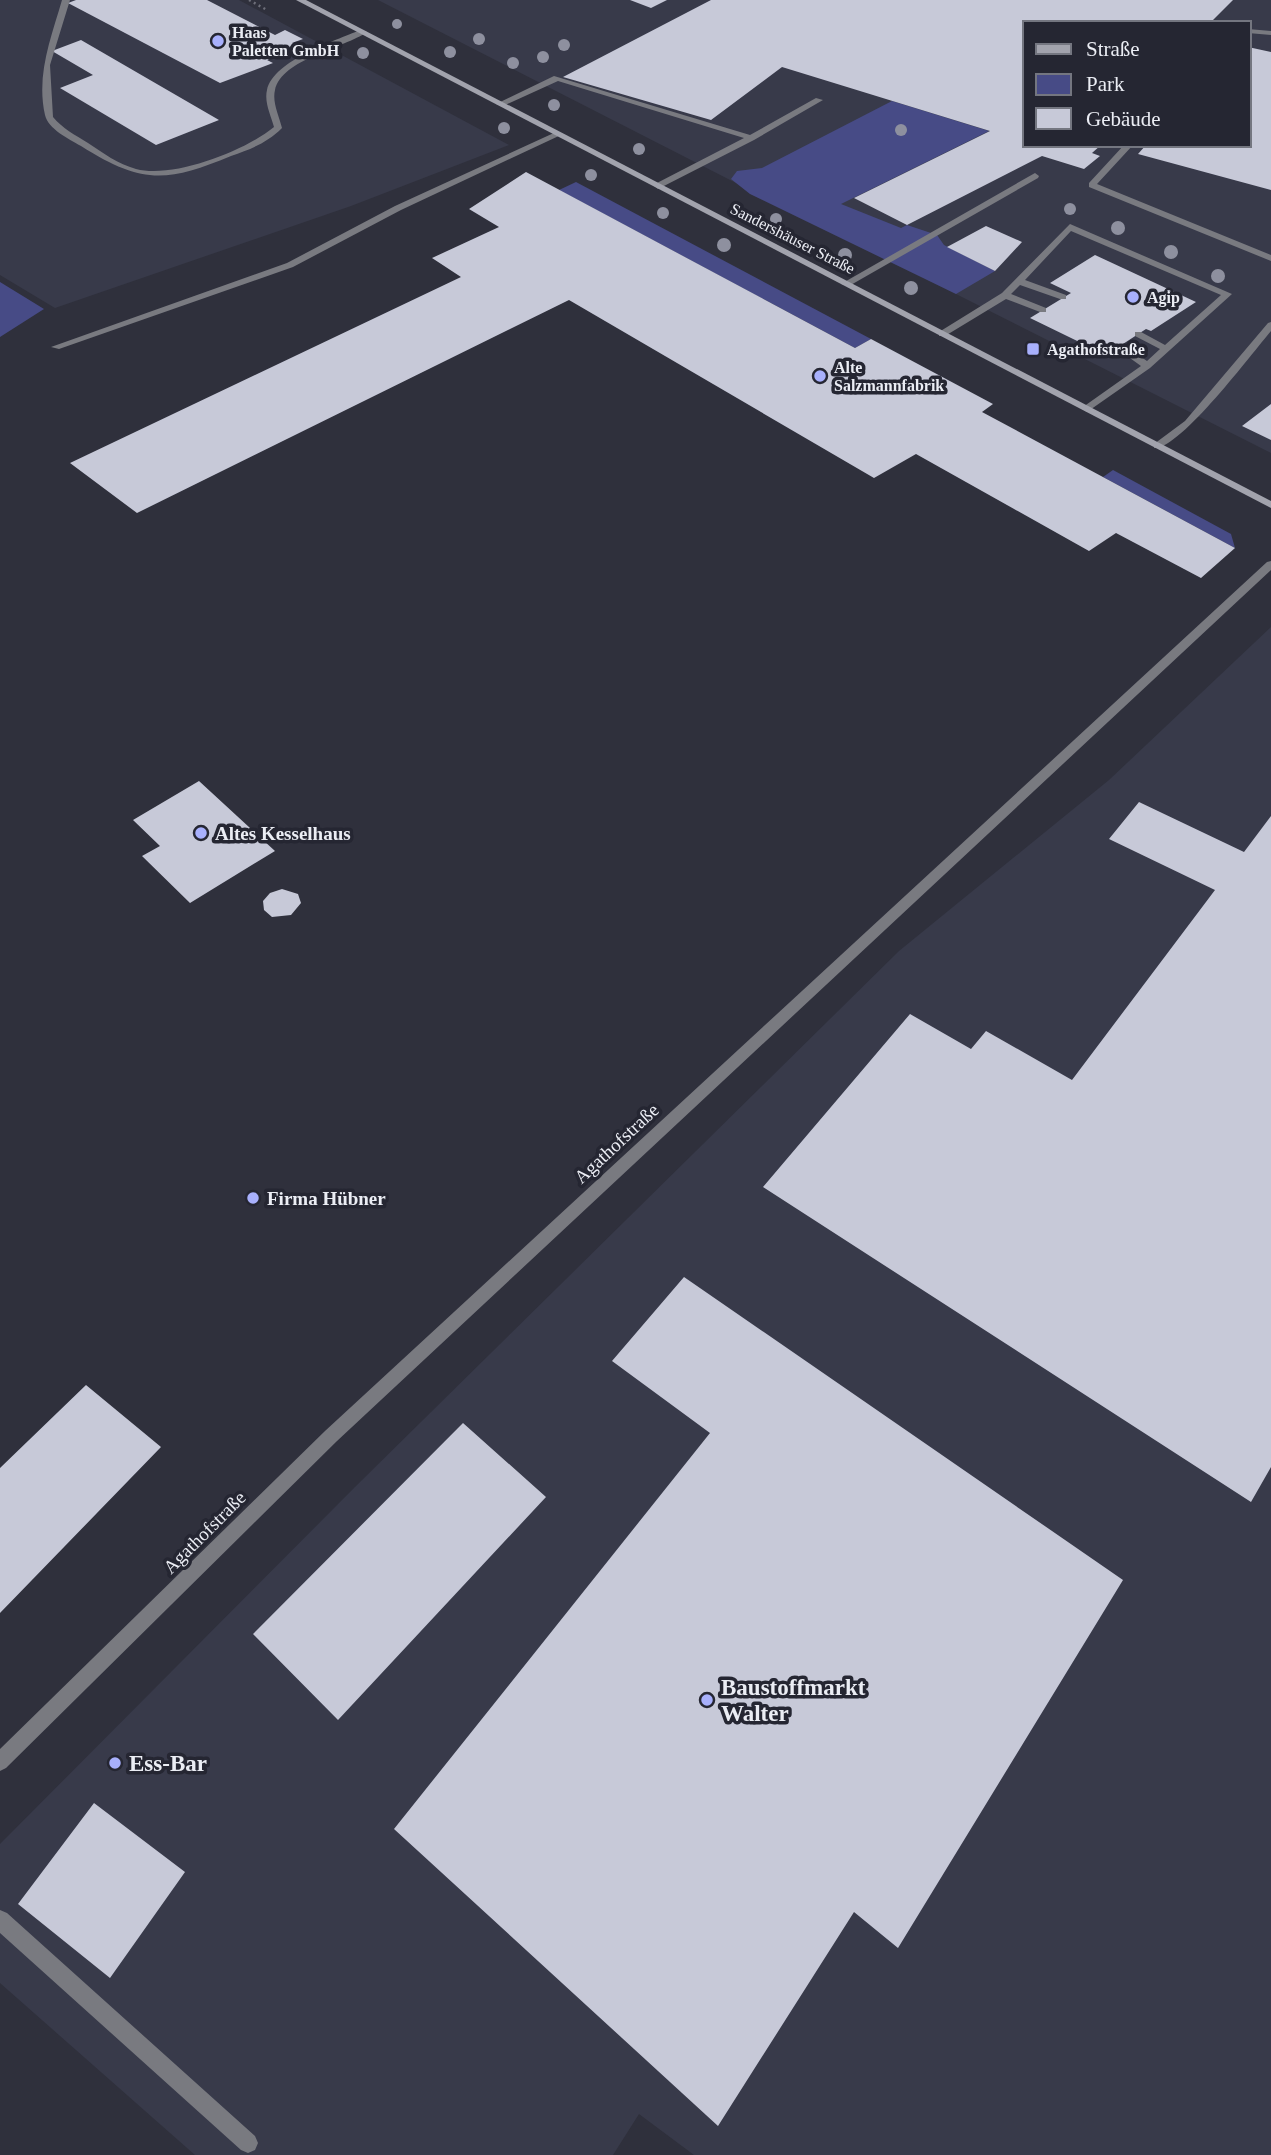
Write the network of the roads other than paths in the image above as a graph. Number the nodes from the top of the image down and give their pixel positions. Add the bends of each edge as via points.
1 (66, 0) edge
2 (300, 0) edge
3 (1250, 31) edge
4 (363, 32) junction
5 (1271, 33) edge
6 (819, 100) dead end
7 (500, 104) junction
8 (559, 134) junction
9 (751, 138) junction
10 (1127, 147) edge
11 (1035, 176) dead end
12 (658, 186) junction
13 (1271, 258) edge
14 (1019, 281) junction
15 (846, 284) junction
16 (1005, 295) junction
17 (1063, 297) dead end
18 (1043, 310) dead end
19 (1271, 325) edge
20 (942, 334) junction
21 (1138, 334) dead end
22 (1119, 346) dead end
23 (55, 347) dead end
24 (1166, 349) junction
25 (1147, 366) junction
26 (1087, 409) junction
27 (1158, 446) junction
28 (1271, 505) edge
29 (1271, 564) edge
30 (0, 1762) edge
31 (0, 1920) edge
32 (248, 2143) dead end

1 - 4 street via 46,65 49,117 103,159 150,177 170,175 261,142 278,128 270,94 275,78 307,57
2 - 4 main road, Sandershäuser Straße
3 - 5 street
4 - 7 main road, Sandershäuser Straße
6 - 9 street
7 - 8 main road, Sandershäuser Straße
7 - 9 street via 557,78
8 - 12 main road, Sandershäuser Straße
8 - 23 street via 398,208 290,265
9 - 12 street
10 - 13 street via 1092,185
11 - 15 street
12 - 15 main road, Sandershäuser Straße
14 - 16 street
14 - 17 street
14 - 24 street via 1070,227 1227,294
15 - 20 main road, Sandershäuser Straße
16 - 18 street
16 - 20 street
19 - 27 street via 1189,423
20 - 26 main road, Sandershäuser Straße
21 - 24 street
22 - 25 street
24 - 25 street
25 - 26 street
26 - 27 main road, Sandershäuser Straße
27 - 28 main road, Sandershäuser Straße
29 - 30 street, Agathofstraße via 331,1436
31 - 32 street

